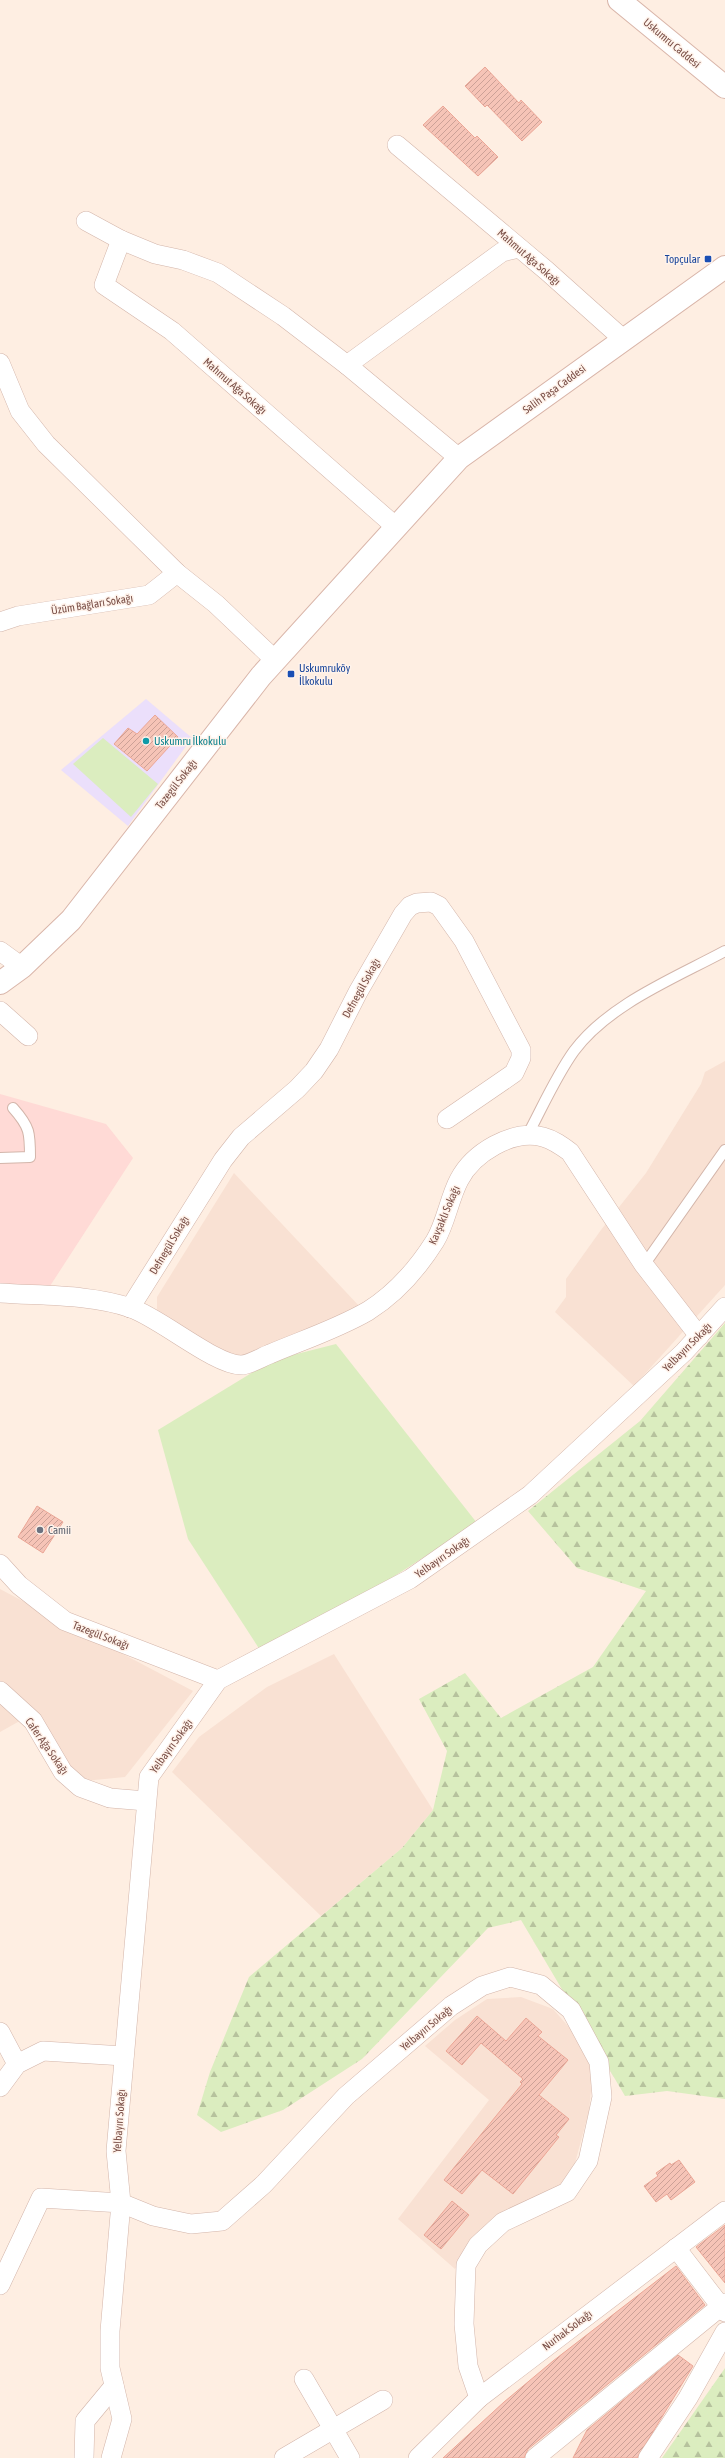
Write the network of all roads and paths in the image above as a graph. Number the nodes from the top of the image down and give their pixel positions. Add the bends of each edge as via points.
1 (619, 0) edge
2 (725, 87) edge
3 (397, 146) dead end
4 (86, 221) dead end
5 (121, 240) junction
6 (519, 248) junction
7 (725, 267) edge
8 (623, 339) junction
9 (0, 363) edge
10 (347, 364) junction
11 (458, 458) junction
12 (395, 526) junction
13 (178, 573) junction
14 (2, 622) edge
15 (275, 660) junction
16 (0, 951) edge
17 (725, 951) edge
18 (22, 967) junction
19 (0, 983) edge
20 (0, 1011) edge
21 (28, 1036) dead end
22 (13, 1108) dead end
23 (447, 1119) dead end
24 (526, 1136) junction
25 (725, 1150) edge
26 (0, 1158) edge
27 (644, 1265) junction
28 (0, 1293) edge
29 (725, 1307) edge
30 (130, 1308) junction
31 (699, 1336) junction
32 (0, 1564) edge
33 (218, 1680) junction
34 (0, 1691) edge
35 (146, 1801) junction
36 (0, 2032) edge
37 (124, 2056) junction
38 (17, 2064) junction
39 (0, 2087) edge
40 (121, 2203) junction
41 (725, 2211) edge
42 (676, 2248) junction
43 (0, 2285) edge
44 (724, 2307) edge
45 (725, 2332) edge
46 (304, 2380) dead end
47 (114, 2386) junction
48 (479, 2398) junction
49 (384, 2400) dead end
50 (333, 2430) junction
51 (84, 2458) edge
52 (111, 2458) edge
53 (284, 2458) edge
54 (350, 2458) edge
55 (418, 2458) edge
56 (535, 2458) edge
57 (648, 2458) edge

1 - 2 street, Uskumru Caddesi
3 - 6 street, Mahmut Ağa Sokağı
4 - 5 street
5 - 10 street via 155,254 183,260 218,273 283,316
5 - 12 street, Mahmut Ağa Sokağı via 104,285 172,331
6 - 8 street, Mahmut Ağa Sokağı
6 - 10 street via 502,252
7 - 8 street, Salih Paşa Caddesi
8 - 11 street, Salih Paşa Caddesi
9 - 13 street via 20,411 46,444
10 - 11 street
11 - 12 street, Salih Paşa Caddesi
12 - 15 street, Tazegül Sokağı
13 - 14 street, Üzüm Bağları Sokağı via 149,595
13 - 15 street via 216,604
15 - 18 street, Tazegül Sokağı via 71,920
16 - 18 street
17 - 24 lane via 620,1009 596,1028 574,1051
18 - 19 street, Tazegül Sokağı
20 - 21 street
22 - 26 lane via 26,1122 30,1139 30,1157
23 - 30 street, Defnegül Sokağı via 514,1073 521,1058 521,1050 464,941 439,906 423,902 410,906 403,914 358,992 329,1050 314,1071 241,1138 223,1160
24 - 27 street, Kavşaklı Sokağı via 542,1137 570,1152
24 - 30 street, Kavşaklı Sokağı via 507,1140 477,1158 459,1180 436,1240 422,1259 390,1294 348,1322 241,1365 222,1360 164,1324
25 - 27 lane
27 - 31 street, Kavşaklı Sokağı
28 - 30 street, Kavşaklı Sokağı via 82,1298
29 - 31 street, Yelbayırı Sokağı
31 - 33 street, Yelbayırı Sokağı via 530,1495 410,1579
32 - 33 street, Tazegül Sokağı via 19,1585 65,1621
33 - 35 street, Yelbayırı Sokağı via 148,1777
34 - 35 street, Cafer Ağa Sokağı via 33,1721 63,1772 80,1787 110,1798
35 - 37 street, Yelbayırı Sokağı
36 - 38 street
37 - 38 street via 43,2050
37 - 40 street, Yelbayırı Sokağı via 116,2151
38 - 39 street
40 - 43 street via 41,2198
40 - 47 street via 110,2331 110,2368
40 - 48 street, Yelbayırı Sokağı via 153,2216 191,2224 222,2221 264,2184 346,2096 451,2006 482,1986 510,1977 541,1985 571,2010 599,2062 602,2097 588,2161 567,2192 503,2222 478,2245 466,2265 464,2331 468,2366
41 - 42 street, Nurhak Sokağı
42 - 44 street
42 - 48 street, Nurhak Sokağı
44 - 56 street
45 - 57 street via 688,2398
46 - 50 street
47 - 51 street via 85,2421
47 - 52 street via 122,2418
48 - 55 street, Nurhak Sokağı
49 - 50 street
50 - 53 street
50 - 54 street

